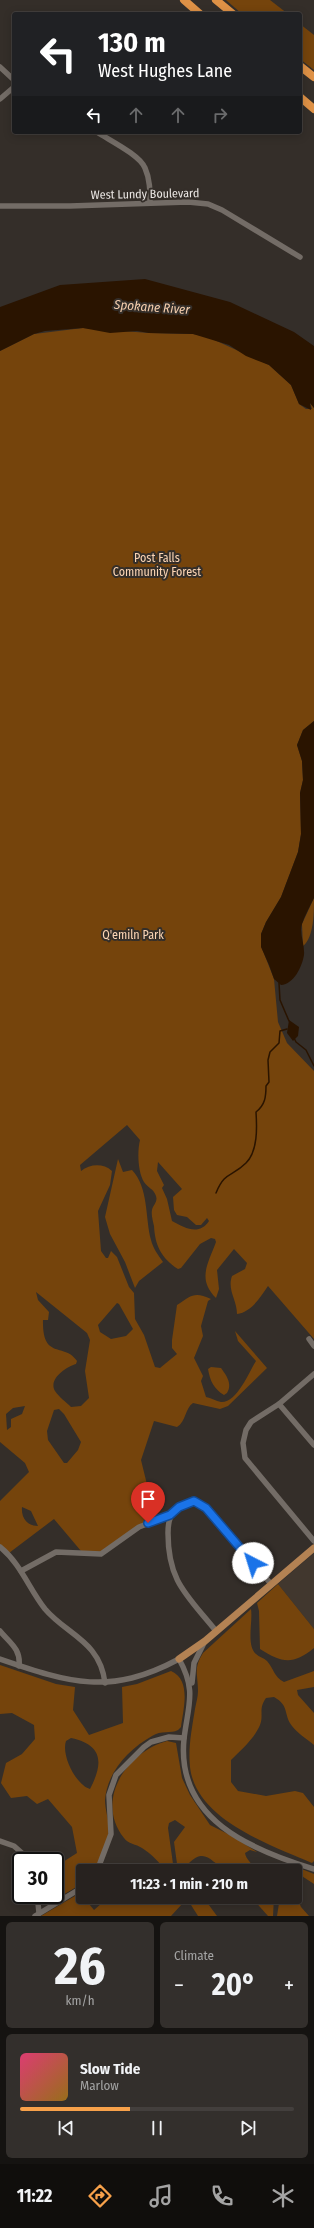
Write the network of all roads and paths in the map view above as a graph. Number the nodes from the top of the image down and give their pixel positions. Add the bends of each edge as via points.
1 (184, 0) edge
2 (216, 0) edge
3 (198, 12) edge
4 (231, 12) edge
5 (0, 67) edge
6 (302, 68) edge
7 (314, 77) edge
8 (12, 78) edge
9 (12, 89) edge
10 (0, 99) edge
11 (302, 99) edge
12 (314, 109) edge
13 (100, 134) edge
14 (150, 203) junction
15 (0, 206) edge
16 (300, 257) dead end
17 (309, 1339) dead end
18 (314, 1346) edge
19 (314, 1374) edge
20 (279, 1404) junction
21 (314, 1445) edge
22 (170, 1515) junction
23 (314, 1541) edge
24 (0, 1547) edge
25 (314, 1548) edge
26 (21, 1571) junction
27 (271, 1584) junction
28 (216, 1631) junction
29 (0, 1632) edge
30 (205, 1641) junction
31 (0, 1659) edge
32 (179, 1659) junction
33 (19, 1666) junction
34 (105, 1682) junction
35 (190, 1696) junction
36 (184, 1738) junction
37 (0, 1841) edge
38 (21, 1852) edge
39 (100, 1864) edge
40 (314, 1868) edge
41 (76, 1891) edge
42 (38, 1904) edge
43 (37, 1915) edge

1 - 3 highway
2 - 4 highway
5 - 8 street
6 - 7 highway
9 - 10 street
11 - 12 highway
13 - 14 street via 145,167
14 - 15 street, West Lundy Boulevard
14 - 16 street, West Lundy Boulevard via 208,204
17 - 18 street
19 - 20 street
20 - 21 street
20 - 23 street via 251,1422 244,1436 245,1458
22 - 26 street via 139,1527 101,1554 56,1552
22 - 27 street via 179,1507 194,1501 206,1508
22 - 28 street via 168,1546 173,1573 184,1592
24 - 26 street
25 - 27 main road
26 - 34 street via 46,1610 82,1638 95,1656
27 - 28 main road
28 - 30 main road
29 - 33 street via 18,1650
30 - 32 main road
30 - 35 street via 194,1662
31 - 33 street
32 - 34 street via 156,1671 134,1678
32 - 35 street via 190,1682
33 - 34 street via 73,1681
35 - 36 street
36 - 39 street via 169,1737 152,1742 138,1752 116,1775 109,1795 111,1834
36 - 40 street via 187,1776 195,1796 215,1822 263,1852 285,1861
37 - 38 street via 14,1846
41 - 43 street
42 - 43 street

